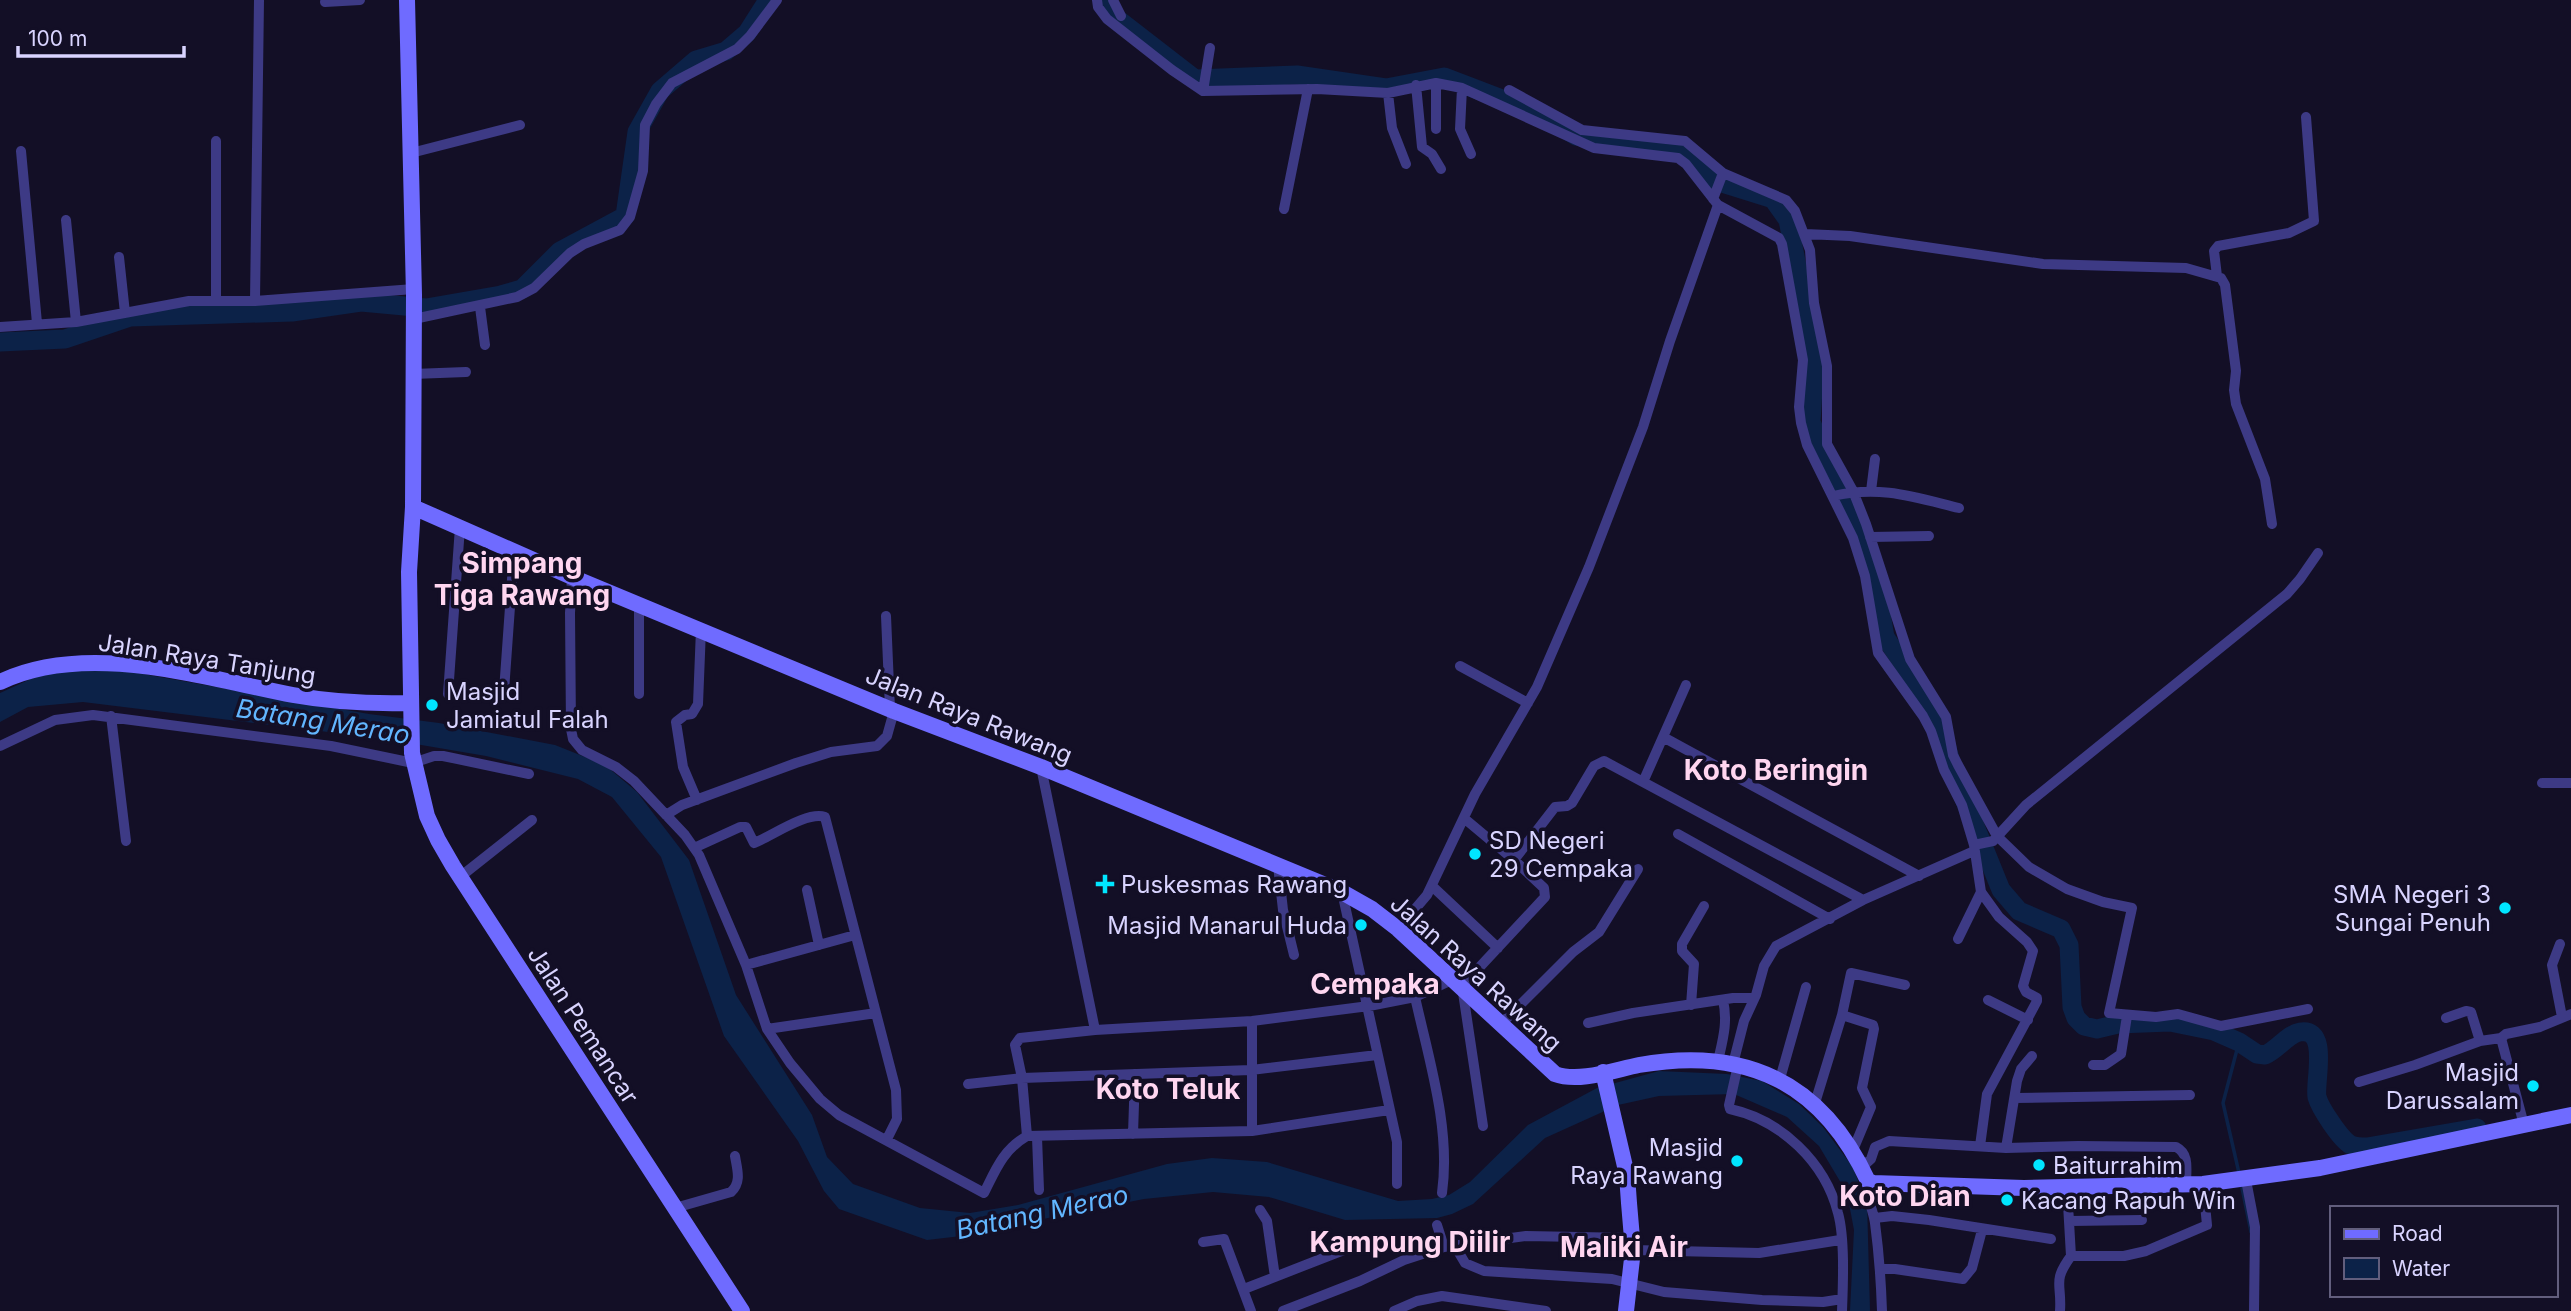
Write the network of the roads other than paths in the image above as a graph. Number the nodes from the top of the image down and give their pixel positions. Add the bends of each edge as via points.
1 (259, 0) edge
2 (360, 0) edge
3 (407, 0) edge
4 (777, 0) edge
5 (1097, 0) edge
6 (1113, 0) edge
7 (325, 2) dead end
8 (1121, 16) dead end
9 (1210, 48) dead end
10 (1436, 83) junction
11 (1204, 84) junction
12 (1416, 85) junction
13 (1308, 89) junction
14 (1462, 89) junction
15 (1509, 90) dead end
16 (1388, 93) junction
17 (2306, 117) dead end
18 (520, 125) dead end
19 (1436, 129) dead end
20 (216, 141) dead end
21 (20, 151) dead end
22 (411, 153) junction
23 (1471, 154) dead end
24 (1406, 164) dead end
25 (1441, 169) dead end
26 (1722, 174) junction
27 (1715, 200) junction
28 (1284, 209) dead end
29 (66, 220) dead end
30 (1805, 234) junction
31 (119, 257) dead end
32 (2217, 275) junction
33 (414, 292) junction
34 (216, 301) junction
35 (256, 301) junction
36 (480, 307) junction
37 (125, 313) junction
38 (414, 316) junction
39 (76, 322) junction
40 (37, 323) junction
41 (0, 327) edge
42 (485, 345) dead end
43 (466, 372) dead end
44 (413, 374) junction
45 (1874, 459) dead end
46 (1852, 491) junction
47 (1871, 491) junction
48 (1836, 495) junction
49 (413, 507) junction
50 (1959, 508) dead end
51 (2272, 524) dead end
52 (460, 527) junction
53 (1929, 536) dead end
54 (1870, 537) junction
55 (514, 551) junction
56 (2318, 553) dead end
57 (572, 577) junction
58 (639, 603) junction
59 (886, 616) dead end
60 (701, 629) junction
61 (1460, 666) dead end
62 (0, 682) edge
63 (1686, 685) dead end
64 (504, 691) dead end
65 (448, 694) dead end
66 (639, 694) dead end
67 (1528, 703) junction
68 (1939, 706) junction
69 (410, 708) junction
70 (892, 710) junction
71 (1925, 715) junction
72 (111, 716) junction
73 (1662, 737) junction
74 (0, 746) edge
75 (412, 758) junction
76 (1041, 766) junction
77 (529, 774) dead end
78 (1643, 782) junction
79 (2542, 783) dead end
80 (2571, 783) edge
81 (697, 800) junction
82 (666, 816) junction
83 (1465, 819) junction
84 (532, 820) dead end
85 (1678, 834) dead end
86 (1995, 838) junction
87 (125, 841) dead end
88 (1975, 847) junction
89 (694, 848) junction
90 (1514, 860) junction
91 (1278, 865) junction
92 (1638, 869) dead end
93 (1919, 876) junction
94 (460, 877) junction
95 (1432, 886) junction
96 (807, 890) dead end
97 (1342, 892) junction
98 (1981, 892) junction
99 (1863, 900) junction
100 (1704, 906) dead end
101 (1830, 919) junction
102 (1398, 929) junction
103 (855, 934) junction
104 (1958, 939) dead end
105 (2560, 944) dead end
106 (819, 945) junction
107 (1498, 948) junction
108 (1294, 955) dead end
109 (746, 965) junction
110 (1458, 983) junction
111 (1905, 985) dead end
112 (1806, 987) dead end
113 (1415, 997) junction
114 (1753, 998) junction
115 (1723, 1000) junction
116 (1988, 1000) dead end
117 (1691, 1005) junction
118 (1369, 1006) junction
119 (2308, 1009) dead end
120 (876, 1013) junction
121 (2567, 1015) edge
122 (1842, 1016) junction
123 (2446, 1018) dead end
124 (2028, 1020) junction
125 (1252, 1021) junction
126 (2127, 1022) junction
127 (1588, 1023) dead end
128 (1500, 1025) junction
129 (767, 1029) junction
130 (1095, 1030) junction
131 (2501, 1038) junction
132 (2480, 1041) junction
133 (1377, 1055) junction
134 (2032, 1056) dead end
135 (2093, 1065) dead end
136 (1731, 1066) junction
137 (1251, 1070) junction
138 (1135, 1074) junction
139 (1604, 1076) junction
140 (1022, 1078) junction
141 (1780, 1079) junction
142 (2359, 1082) dead end
143 (968, 1084) dead end
144 (2190, 1095) dead end
145 (2015, 1098) junction
146 (1815, 1103) junction
147 (1389, 1111) junction
148 (2571, 1115) edge
149 (2523, 1120) junction
150 (1483, 1126) dead end
151 (1252, 1131) junction
152 (1133, 1134) junction
153 (1032, 1136) junction
154 (887, 1139) junction
155 (1980, 1146) junction
156 (2006, 1148) junction
157 (1853, 1150) junction
158 (735, 1156) dead end
159 (1865, 1174) junction
160 (2246, 1180) junction
161 (1397, 1184) dead end
162 (2186, 1184) junction
163 (2203, 1184) junction
164 (2067, 1187) junction
165 (1039, 1190) dead end
166 (1442, 1193) dead end
167 (675, 1208) junction
168 (1260, 1210) dead end
169 (1875, 1218) junction
170 (2142, 1220) dead end
171 (2070, 1221) junction
172 (1437, 1225) dead end
173 (1982, 1230) junction
174 (2051, 1239) dead end
175 (1840, 1240) junction
176 (1203, 1242) dead end
177 (1633, 1245) junction
178 (1450, 1246) junction
179 (1349, 1248) dead end
180 (2071, 1256) junction
181 (1881, 1269) junction
182 (1275, 1276) junction
183 (1629, 1285) junction
184 (1244, 1289) junction
185 (1842, 1298) junction
186 (742, 1311) edge
187 (1251, 1311) edge
188 (1283, 1311) edge
189 (1394, 1311) edge
190 (1546, 1311) edge
191 (1626, 1311) edge
192 (1842, 1311) edge
193 (1882, 1311) edge
194 (2060, 1311) edge
195 (2254, 1311) edge

1 - 35 street
2 - 7 street
3 - 22 main road, Jalan Pemancar
4 - 36 street via 737,48 672,83 656,104 645,125 643,171 625,226 584,243 534,288
5 - 11 street via 1107,19 1172,70
6 - 8 street
9 - 11 street
10 - 12 street
10 - 14 street
10 - 19 street
11 - 13 street
12 - 16 street
12 - 25 street via 1422,147
13 - 16 street
13 - 28 street
14 - 23 street via 1460,129
14 - 27 street via 1594,149 1678,158
15 - 26 street via 1582,130 1685,141
16 - 24 street via 1392,128
17 - 32 street via 2313,222 2288,233 2218,246 2214,251
18 - 22 street
20 - 34 street
21 - 40 street
22 - 33 main road, Jalan Pemancar
26 - 27 street
26 - 30 street via 1786,200
27 - 48 street via 1775,234 1782,244 1803,360 1801,423 1807,445
27 - 67 street via 1643,428 1589,567
29 - 39 street
30 - 32 street via 1850,236 2043,264 2186,268
30 - 46 street via 1827,366 1827,444
31 - 37 street
32 - 51 street via 2225,285 2236,404 2265,479
33 - 35 street
33 - 38 main road, Jalan Pemancar
34 - 35 street
34 - 37 street via 189,301
36 - 38 street
36 - 42 street
37 - 39 street
38 - 44 main road, Jalan Pemancar
39 - 40 street
40 - 41 street
43 - 44 street
44 - 49 main road, Jalan Pemancar
45 - 47 street
46 - 47 street
46 - 48 street
46 - 54 street
47 - 50 street via 1896,492
48 - 71 street via 1866,576 1878,653
49 - 52 main road, Jalan Raya Rawang
49 - 69 main road, Jalan Pemancar
52 - 55 main road, Jalan Raya Rawang
52 - 65 street
53 - 54 street
54 - 68 street via 1910,659
55 - 57 main road, Jalan Raya Rawang
55 - 64 street
56 - 86 street via 2287,594 2026,805
57 - 58 main road, Jalan Raya Rawang
57 - 82 street via 573,739 582,750 626,774
58 - 60 main road, Jalan Raya Rawang
58 - 66 street
59 - 70 street
60 - 70 main road, Jalan Raya Rawang
60 - 81 street via 698,704 692,714 676,722 683,767
61 - 67 street
62 - 69 main road, Jalan Raya Tanjung via 43,668 86,663 134,666 332,701
63 - 73 street
67 - 83 street
68 - 71 street
68 - 86 street via 1946,716 1953,755
69 - 75 main road, Jalan Pemancar
70 - 76 main road, Jalan Raya Rawang
70 - 81 street via 887,736 877,746 831,752
71 - 88 street
72 - 74 street via 73,715
72 - 75 street
72 - 87 street
73 - 78 street
73 - 93 street
75 - 77 street via 443,756
75 - 94 main road, Jalan Pemancar via 427,816
76 - 91 main road, Jalan Raya Rawang
76 - 130 street
78 - 90 street via 1598,762 1572,803 1555,807
78 - 99 street
79 - 80 street
81 - 82 street
82 - 89 street
83 - 90 street
83 - 95 street
84 - 94 street
85 - 101 street
86 - 88 street
86 - 126 street via 2046,878 2083,895 2132,908 2109,1013
88 - 93 street
88 - 98 street
89 - 103 street via 740,827 746,827 752,842 757,842 822,815 828,821
89 - 109 street
90 - 107 street via 1546,892
91 - 97 main road, Jalan Raya Rawang
91 - 108 street
92 - 128 street via 1599,932
93 - 99 street
94 - 167 main road, Jalan Pemancar
95 - 102 street
95 - 107 street
96 - 106 street
97 - 102 main road, Jalan Raya Rawang
97 - 118 street
98 - 104 street
98 - 124 street via 2033,951 2023,986 2037,998
99 - 101 street
100 - 117 street via 1682,944 1682,951 1694,964
101 - 114 street via 1776,946
102 - 110 main road, Jalan Raya Rawang
103 - 106 street
103 - 120 street
105 - 121 street via 2552,965
106 - 109 street
107 - 110 street
109 - 129 street
110 - 113 street
110 - 128 main road, Jalan Raya Rawang
110 - 150 street
111 - 122 street via 1851,973
112 - 141 street
113 - 118 street
113 - 166 street via 1438,1107 1445,1165
114 - 115 street
114 - 136 street
115 - 117 street
115 - 136 street
116 - 124 street
117 - 127 street
118 - 125 street
118 - 133 street
119 - 126 street via 2221,1026 2178,1014
120 - 129 street
120 - 154 street via 896,1090 897,1119
121 - 131 street
122 - 146 street
122 - 157 street via 1874,1029 1861,1088 1871,1107
123 - 132 street via 2471,1012
124 - 155 street via 1987,1094
125 - 130 street
125 - 137 street
126 - 135 street via 2120,1054 2105,1065
128 - 139 main road, Jalan Raya Rawang via 1555,1074
129 - 154 street via 820,1099 839,1115
130 - 140 street via 1020,1038 1015,1045
131 - 132 street
131 - 149 street
132 - 142 street
133 - 137 street
133 - 147 street
134 - 145 street via 2021,1069
136 - 139 main road, Jalan Raya Rawang via 1693,1060 1657,1062
136 - 141 main road, Jalan Raya Rawang
136 - 175 street via 1730,1109 1769,1123 1809,1157 1834,1198
137 - 138 street
137 - 151 street
138 - 140 street
138 - 152 street
139 - 177 main road via 1627,1175
140 - 143 street
140 - 153 street
141 - 146 main road, Jalan Raya Rawang
144 - 145 street
145 - 156 street
146 - 157 main road, Jalan Raya Rawang
147 - 151 street
147 - 161 street via 1397,1142
148 - 149 main road
149 - 160 main road via 2320,1168
151 - 152 street
152 - 153 street
153 - 154 street via 1015,1143 1001,1158 984,1193
153 - 165 street
155 - 156 street
155 - 159 street via 1889,1141 1875,1147
156 - 162 street via 2176,1147 2186,1157
157 - 159 main road, Jalan Raya Rawang
158 - 167 street via 736,1188
159 - 164 main road via 1873,1183
159 - 169 street
160 - 163 main road
160 - 195 street via 2255,1227
162 - 163 main road
162 - 164 main road
163 - 180 street via 2207,1225 2146,1251 2124,1256
164 - 171 street
167 - 186 main road, Jalan Pemancar
168 - 182 street via 1267,1221
169 - 173 street
169 - 181 street
170 - 171 street
171 - 180 street
172 - 178 street
173 - 174 street
173 - 181 street via 1972,1268 1963,1279
175 - 177 street via 1759,1253
175 - 185 street
176 - 184 street via 1224,1239
177 - 178 street via 1527,1236
177 - 183 main road
178 - 183 street via 1465,1263 1484,1271 1612,1279
178 - 188 street via 1404,1260
179 - 182 street
180 - 194 street via 2061,1269
181 - 193 street
182 - 184 street
183 - 185 street via 1762,1300 1823,1302
183 - 191 main road
184 - 187 street
185 - 192 street
189 - 190 street via 1442,1296

